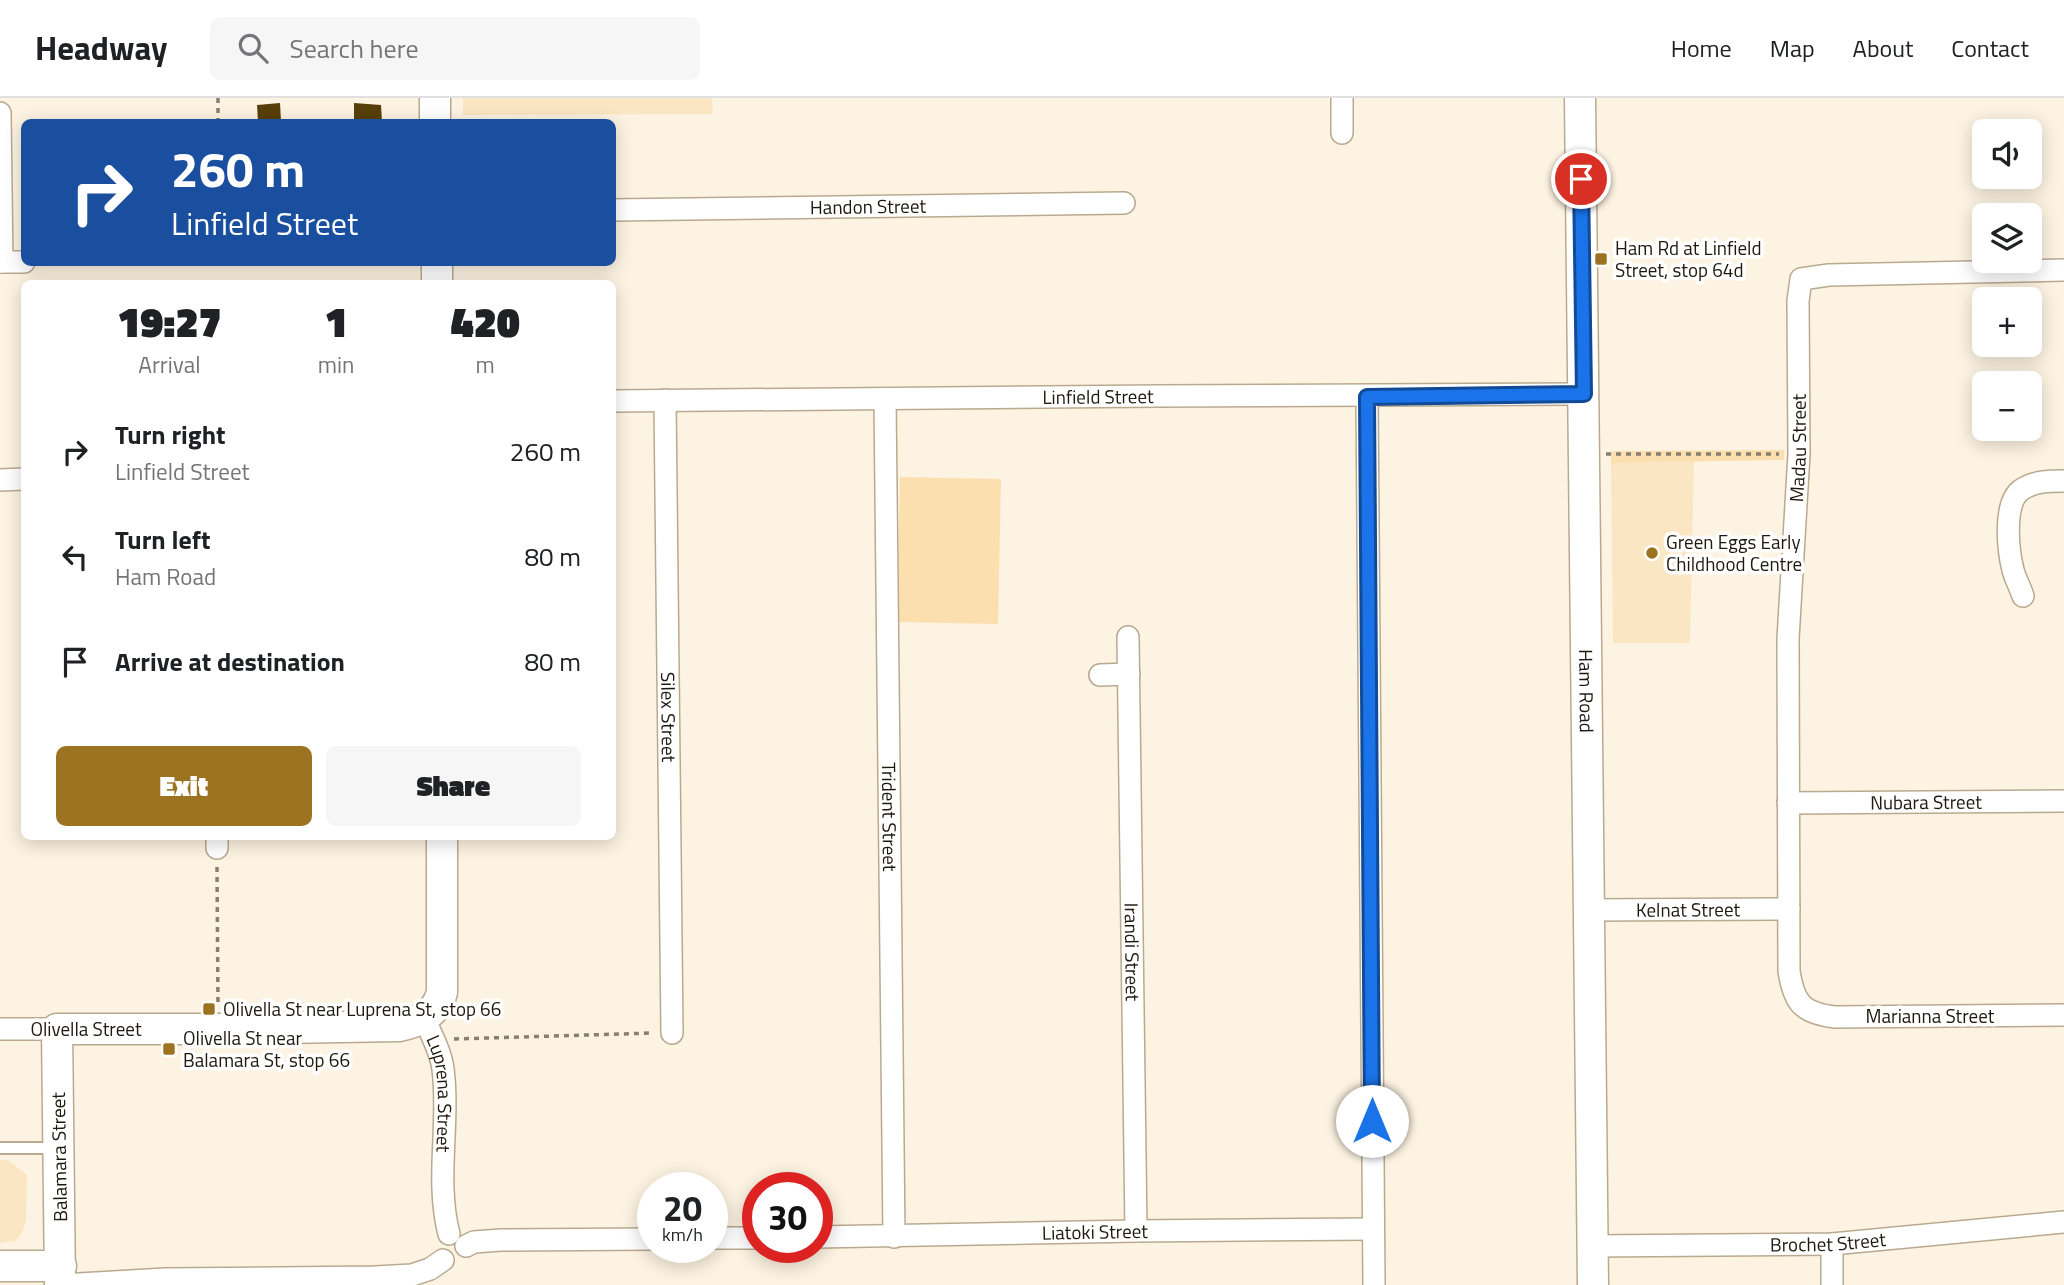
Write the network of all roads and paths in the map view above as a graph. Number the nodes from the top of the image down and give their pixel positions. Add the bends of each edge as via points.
1 (218, 98) edge
2 (435, 98) edge
3 (1342, 98) edge
4 (1580, 98) edge
5 (0, 113) edge
6 (218, 119) edge
7 (435, 119) edge
8 (1342, 133) dead end
9 (1124, 204) dead end
10 (616, 210) edge
11 (1, 262) edge
12 (21, 262) edge
13 (2064, 270) edge
14 (1584, 394) junction
15 (1367, 397) junction
16 (885, 399) junction
17 (664, 400) junction
18 (616, 401) edge
19 (1606, 454) dead end
20 (1799, 454) junction
21 (0, 480) edge
22 (21, 480) edge
23 (2064, 481) edge
24 (2023, 596) dead end
25 (1128, 637) dead end
26 (1129, 674) junction
27 (1100, 675) dead end
28 (2064, 801) edge
29 (1788, 803) junction
30 (442, 840) edge
31 (217, 842) edge
32 (1789, 909) junction
33 (1588, 910) junction
34 (1800, 1004) joint
35 (2064, 1015) edge
36 (424, 1018) junction
37 (0, 1029) edge
38 (57, 1029) junction
39 (218, 1029) junction
40 (672, 1033) joint
41 (449, 1040) dead end
42 (0, 1148) edge
43 (59, 1148) junction
44 (2064, 1222) edge
45 (1373, 1229) junction
46 (1136, 1231) junction
47 (833, 1237) edge
48 (894, 1237) junction
49 (637, 1239) edge
50 (457, 1240) junction
51 (1832, 1244) junction
52 (1592, 1246) junction
53 (0, 1266) edge
54 (61, 1279) edge
55 (165, 1282) edge
56 (1374, 1285) edge
57 (1593, 1285) edge
58 (1832, 1285) edge

1 - 6 path
2 - 7 street
3 - 8 street
4 - 14 street, Ham Road
5 - 11 street
9 - 10 street, Handon Street
11 - 12 street
13 - 20 street, Madau Street via 1801,279
14 - 15 street, Linfield Street
14 - 33 street, Ham Road
15 - 16 street, Linfield Street
15 - 45 street
16 - 17 street, Linfield Street
16 - 48 street, Trident Street
17 - 18 street, Linfield Street
17 - 40 street, Silex Street
19 - 20 path
20 - 29 street, Madau Street via 1788,639
21 - 22 street
23 - 24 street via 2037,482 2012,499 2010,546
25 - 26 street, Irandi Street
26 - 27 street
26 - 46 street, Irandi Street
28 - 29 street, Nubara Street
29 - 32 street, Madau Street
30 - 36 street, Luprena Street via 442,992 434,1010
31 - 39 path
32 - 33 street, Kelnat Street
32 - 34 street, Madau Street via 1789,971 1792,992
33 - 52 street, Ham Road
34 - 35 street, Marianna Street via 1816,1015 1835,1017
36 - 39 street, Olivella Street via 399,1026
36 - 50 street, Luprena Street via 443,1067 444,1217
37 - 38 street, Olivella Street
38 - 39 street, Olivella Street
38 - 43 street, Balamara Street
40 - 41 path
42 - 43 lane
43 - 54 street, Balamara Street
44 - 51 street, Brochet Street
45 - 46 street, Liatoki Street
45 - 56 street
46 - 48 street, Liatoki Street
47 - 48 street, Liatoki Street
49 - 50 street
50 - 55 street via 464,1255 457,1262 443,1260 412,1275
51 - 52 street, Brochet Street
51 - 58 street
52 - 57 street, Ham Road
53 - 54 street
54 - 55 street

